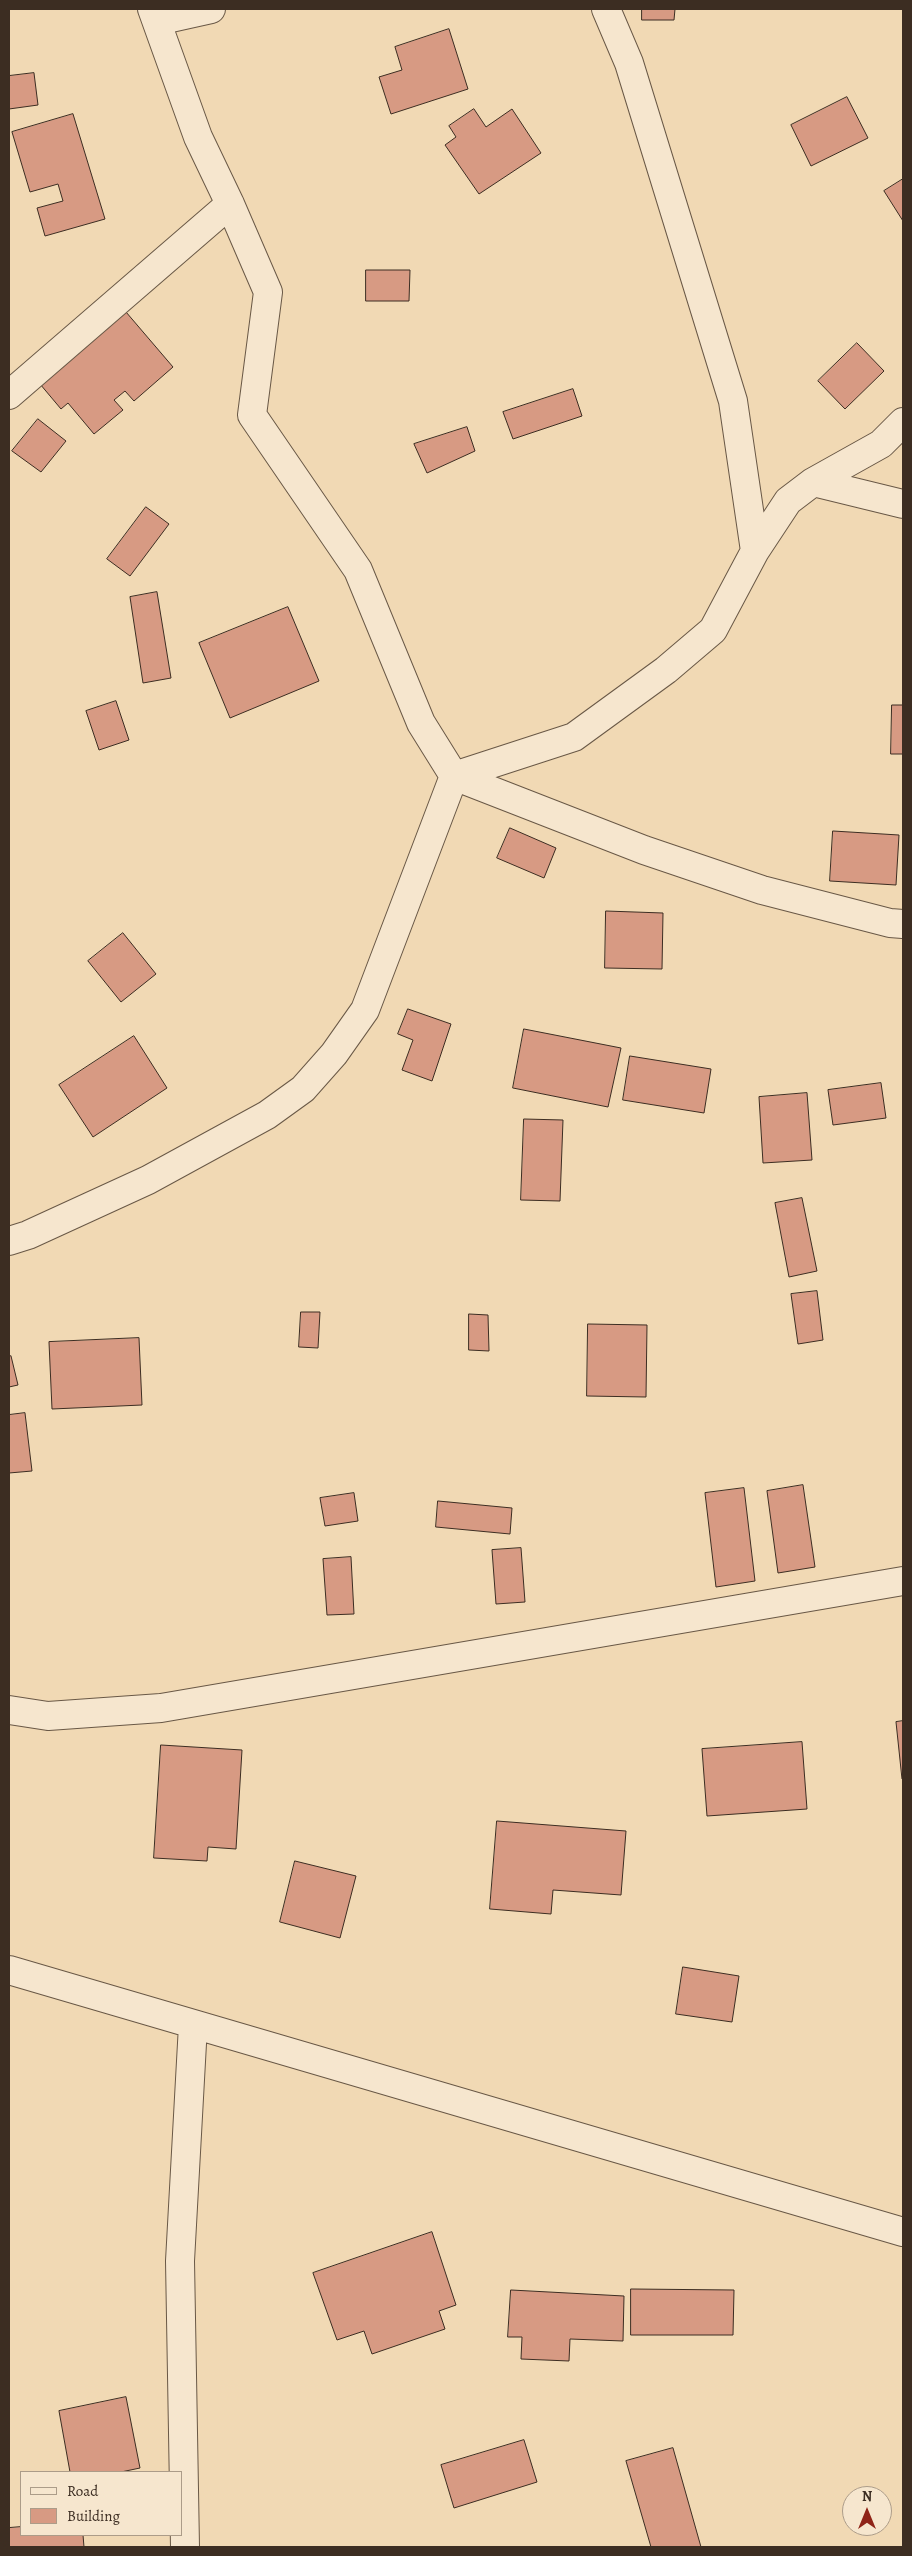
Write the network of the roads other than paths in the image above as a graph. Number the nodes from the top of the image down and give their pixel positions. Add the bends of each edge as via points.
1 (211, 9) edge
2 (606, 9) edge
3 (154, 15) edge
4 (230, 204) junction
5 (9, 395) edge
6 (903, 422) edge
7 (813, 482) junction
8 (903, 504) edge
9 (755, 551) junction
10 (454, 776) junction
11 (903, 924) edge
12 (9, 1241) edge
13 (903, 1581) edge
14 (9, 1710) edge
15 (9, 1970) edge
16 (193, 2026) junction
17 (903, 2232) edge
18 (185, 2547) edge

1 - 3 street
2 - 9 street via 629,63 732,401
3 - 4 street via 198,137
4 - 5 street
4 - 10 street via 268,292 252,415 358,570 421,723
6 - 7 street via 882,444
7 - 8 street
7 - 9 street via 788,501
9 - 10 street via 713,630 666,670 574,737
10 - 11 street via 644,850 762,890
10 - 12 street via 365,1010 334,1054 303,1089 267,1115 148,1180
13 - 14 street via 161,1708 48,1716
15 - 16 street
16 - 17 street
16 - 18 street via 180,2261

